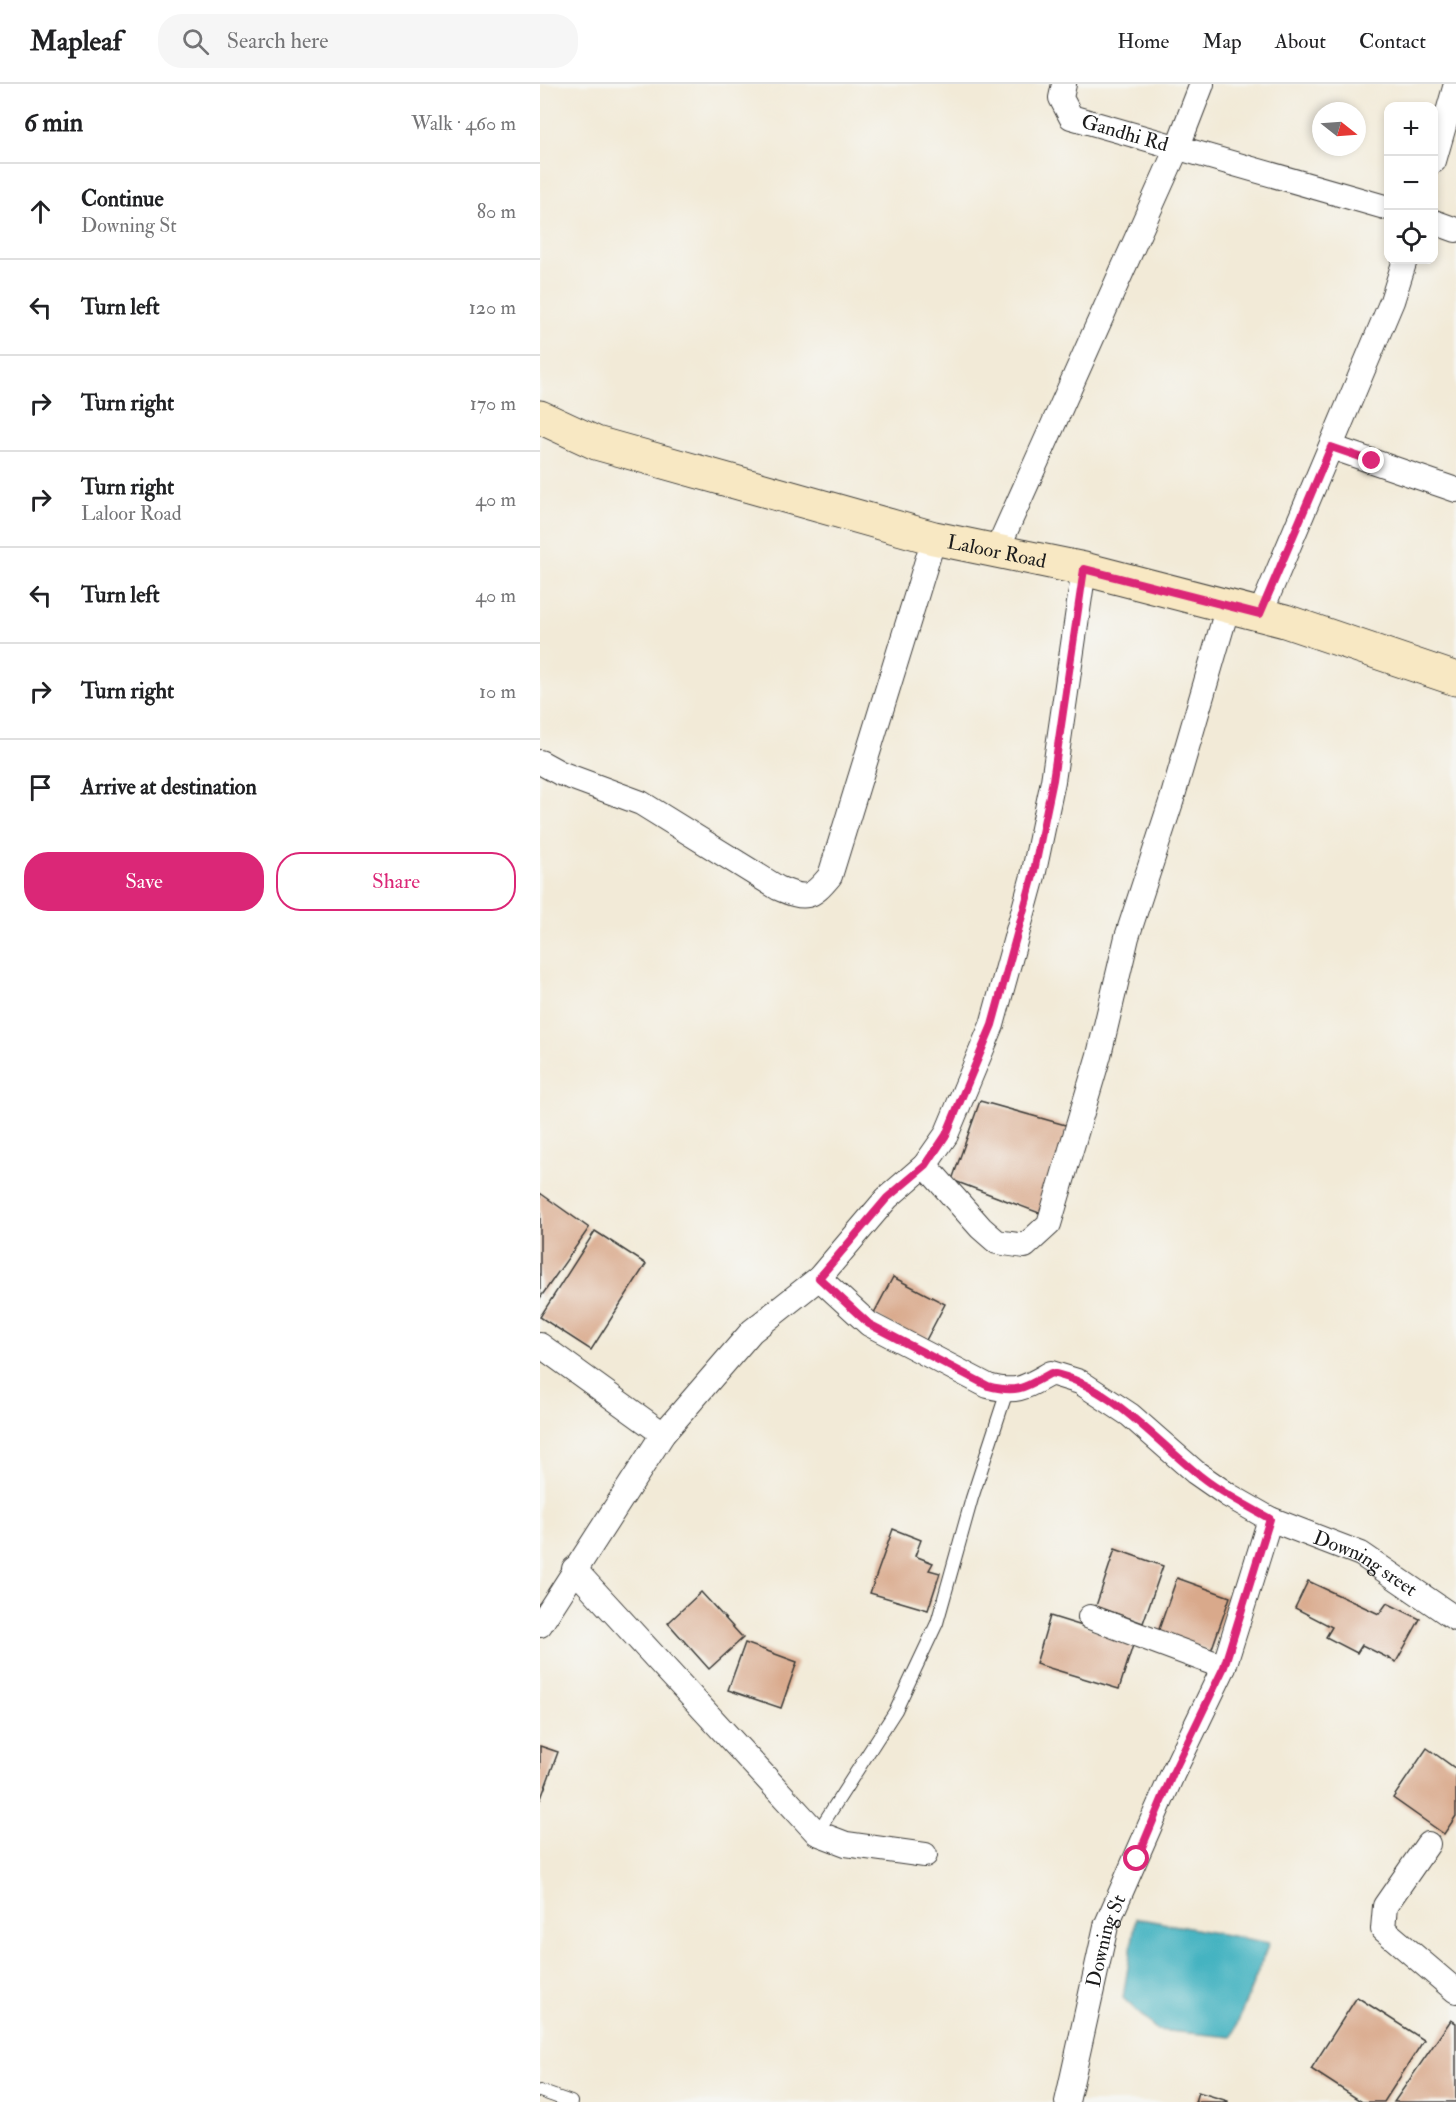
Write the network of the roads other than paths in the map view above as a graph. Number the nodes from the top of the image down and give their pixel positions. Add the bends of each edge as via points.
1 (1064, 84) edge
2 (1202, 84) edge
3 (1456, 84) edge
4 (1178, 146) junction
5 (1435, 156) edge
6 (1384, 207) edge
7 (1438, 223) edge
8 (1456, 230) edge
9 (1404, 264) edge
10 (540, 417) edge
11 (1331, 447) junction
12 (1456, 490) edge
13 (934, 538) junction
14 (997, 550) junction
15 (1084, 569) junction
16 (1228, 606) junction
17 (1260, 614) junction
18 (1456, 679) edge
19 (540, 762) edge
20 (926, 1165) junction
21 (819, 1278) junction
22 (540, 1346) edge
23 (1007, 1391) junction
24 (663, 1434) junction
25 (1270, 1519) junction
26 (574, 1569) junction
27 (1090, 1617) dead end
28 (1456, 1618) edge
29 (540, 1625) edge
30 (1224, 1667) junction
31 (817, 1833) junction
32 (1428, 1844) dead end
33 (926, 1855) dead end
34 (1456, 1991) edge
35 (540, 2091) edge
36 (571, 2102) edge
37 (1067, 2102) edge

1 - 4 street, Gandhi Rd via 1061,98 1071,117
2 - 4 street
3 - 5 street
4 - 6 street, Gandhi Rd
4 - 14 street
7 - 8 street
9 - 11 street
10 - 13 street, Laloor Road via 596,443
11 - 12 street
11 - 17 street
13 - 14 street, Laloor Road
13 - 19 street via 830,876 815,894 799,897 778,888 641,803
14 - 15 street, Laloor Road
15 - 16 street, Laloor Road
15 - 20 street via 1053,780 1033,876 992,1025 950,1125
16 - 17 street, Laloor Road
16 - 20 street via 1127,937 1099,1055 1049,1224 1025,1246 997,1242
17 - 18 street, Laloor Road
20 - 21 street via 887,1198
21 - 23 street via 869,1324 988,1386
21 - 24 street via 752,1331
22 - 24 street
23 - 25 street, Downing sreet via 1022,1389 1051,1373 1080,1382 1130,1415 1195,1472
23 - 31 lane via 937,1623 896,1710
24 - 26 street
25 - 28 street, Downing sreet via 1361,1554
25 - 30 street, Downing St
26 - 29 street
26 - 31 street
27 - 30 street
30 - 37 street, Downing St via 1106,1926
31 - 33 street via 846,1844
32 - 34 street via 1385,1906 1383,1929
35 - 36 lane

